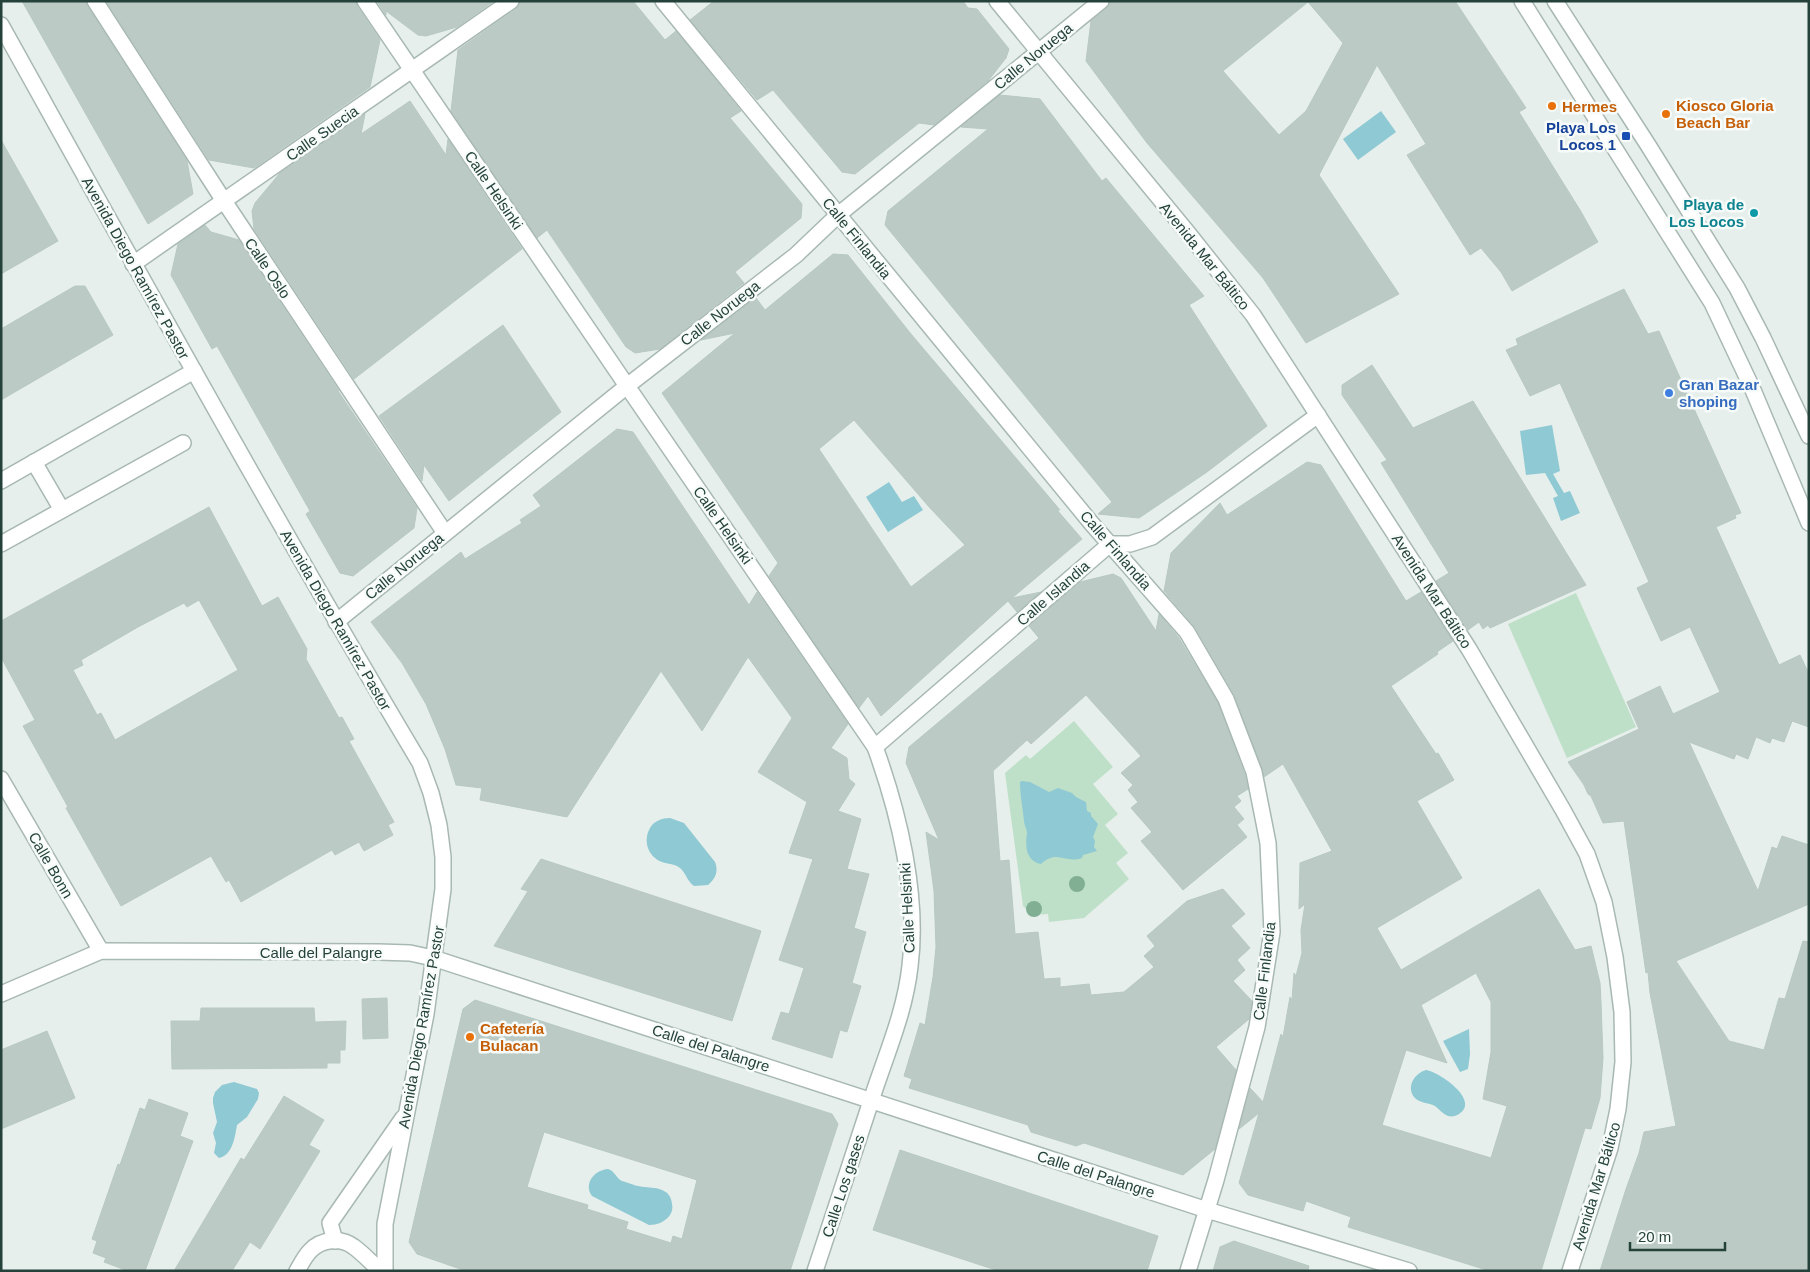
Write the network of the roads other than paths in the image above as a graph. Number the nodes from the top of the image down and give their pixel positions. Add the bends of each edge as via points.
1 (95, 1) edge
2 (366, 1) edge
3 (511, 1) edge
4 (663, 1) edge
5 (997, 1) edge
6 (1101, 1) edge
7 (1522, 1) edge
8 (1555, 1) edge
9 (1, 26) edge
10 (1038, 52) junction
11 (412, 70) junction
12 (224, 201) junction
13 (838, 215) junction
14 (133, 264) junction
15 (194, 371) junction
16 (627, 386) junction
17 (1318, 415) junction
18 (1809, 436) edge
19 (183, 443) dead end
20 (34, 462) junction
21 (1, 481) edge
22 (62, 510) junction
23 (1809, 523) edge
24 (445, 533) junction
25 (1, 544) edge
26 (1110, 544) junction
27 (336, 622) junction
28 (876, 747) junction
29 (1, 779) edge
30 (101, 951) junction
31 (433, 958) junction
32 (1, 994) edge
33 (871, 1101) junction
34 (407, 1113) junction
35 (1207, 1210) junction
36 (335, 1241) junction
37 (297, 1271) edge
38 (383, 1271) edge
39 (816, 1271) edge
40 (1188, 1271) edge
41 (1409, 1271) edge
42 (1570, 1271) edge

1 - 12 street, Calle Oslo
2 - 11 street, Calle Helsinki
3 - 11 street, Calle Suecia
4 - 13 street, Calle Finlandia
5 - 10 street, Avenida Mar Báltico
6 - 10 street, Calle Noruega
7 - 23 street via 1712,303
8 - 18 street via 1737,288
9 - 14 street, Avenida Diego Ramírez Pastor
10 - 13 street, Calle Noruega
10 - 17 street, Avenida Mar Báltico via 1253,315
11 - 12 street, Calle Suecia
11 - 16 street, Calle Helsinki
12 - 14 street, Calle Suecia
12 - 24 street, Calle Oslo
13 - 16 street, Calle Noruega via 796,255
13 - 26 street, Calle Finlandia
14 - 15 street, Avenida Diego Ramírez Pastor
15 - 20 street
15 - 27 street, Avenida Diego Ramírez Pastor
16 - 24 street, Calle Noruega
16 - 28 street, Calle Helsinki
17 - 26 street via 1152,537 1130,544
17 - 42 street, Avenida Mar Báltico via 1479,666 1578,837 1604,902 1622,1012 1623,1062 1610,1148
19 - 22 street
20 - 21 street
20 - 22 street
22 - 25 street
24 - 27 street, Calle Noruega
26 - 28 street, Calle Islandia
26 - 35 street, Calle Finlandia via 1188,632 1226,699 1254,772 1268,843 1272,932 1258,1018
27 - 31 street, Avenida Diego Ramírez Pastor via 420,763 431,794 439,825 443,865 443,889
28 - 33 street, Calle Helsinki via 898,817 910,893 912,930 904,1001
29 - 30 street, Calle Bonn
30 - 31 street, Calle del Palangre via 378,952
30 - 32 street, Calle del Palangre
31 - 33 street, Calle del Palangre
31 - 34 street, Avenida Diego Ramírez Pastor
33 - 35 street, Calle del Palangre
33 - 39 street, Calle Los gases
34 - 36 street via 330,1223
34 - 38 street, Avenida Diego Ramírez Pastor via 385,1224
35 - 40 street, Calle Finlandia
35 - 41 street, Calle del Palangre
36 - 37 street via 315,1246
36 - 38 street via 354,1247

